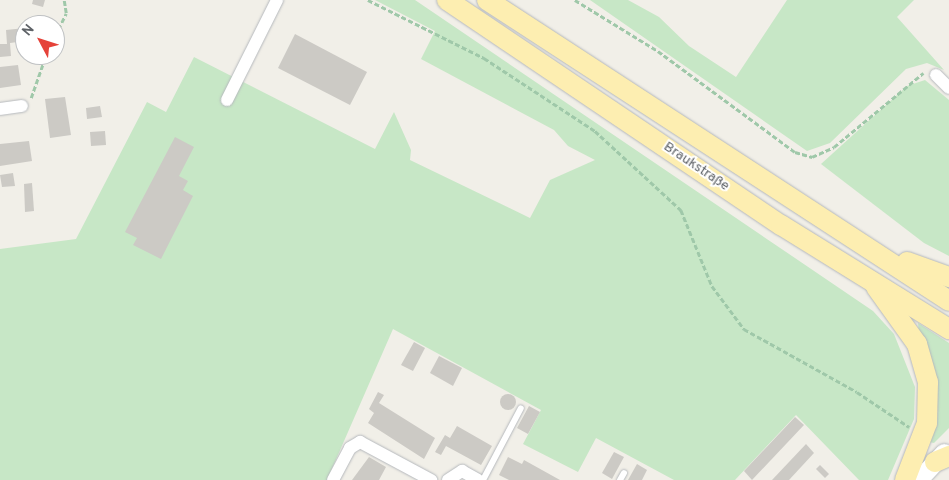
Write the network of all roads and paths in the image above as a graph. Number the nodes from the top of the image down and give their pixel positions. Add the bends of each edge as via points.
1 (64, 0) edge
2 (278, 0) edge
3 (368, 0) edge
4 (447, 0) edge
5 (487, 0) edge
6 (576, 0) edge
7 (65, 15) edge
8 (43, 65) edge
9 (936, 75) joint
10 (949, 88) edge
11 (227, 100) dead end
12 (22, 106) joint
13 (0, 109) edge
14 (859, 242) junction
15 (949, 277) edge
16 (869, 278) junction
17 (949, 301) edge
18 (949, 329) edge
19 (521, 408) dead end
20 (915, 428) dead end
21 (949, 447) edge
22 (942, 459) edge
23 (624, 473) dead end
24 (333, 480) edge
25 (431, 480) edge
26 (448, 480) edge
27 (478, 480) edge
28 (483, 480) edge
29 (620, 480) edge
30 (905, 480) edge
31 (918, 480) edge

1 - 7 path
2 - 11 street
3 - 20 path via 484,58 595,130 681,210 712,286 744,329
4 - 16 main road, Braukstraße via 781,224
5 - 14 main road, Braukstraße
6 - 9 path via 658,51 795,152 812,157 834,147 907,82 921,73
8 - 12 path via 35,94
9 - 10 street
12 - 13 street
14 - 15 main road
14 - 17 main road, Braukstraße
16 - 18 main road, Braukstraße
16 - 30 main road via 917,344 928,382 927,423
19 - 28 lane
21 - 22 main road
22 - 31 main road
23 - 29 lane
24 - 25 street via 350,448 360,442
26 - 27 street via 462,471

